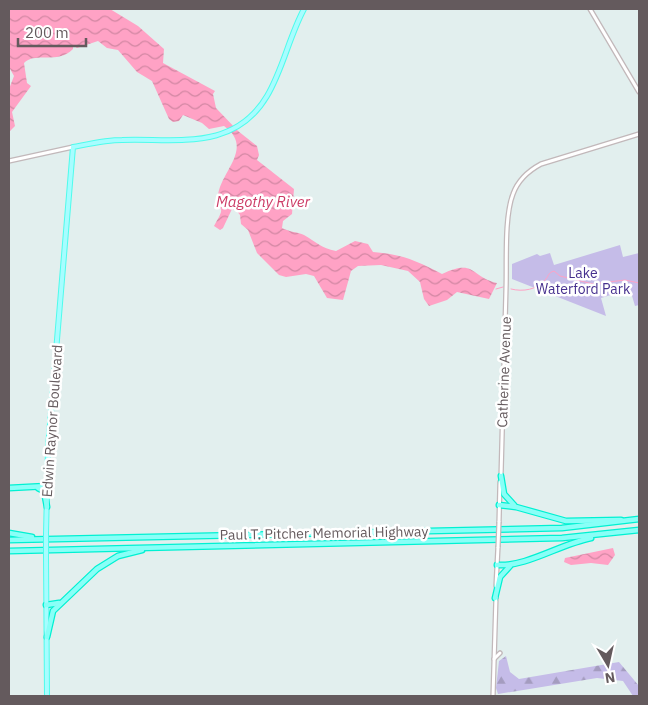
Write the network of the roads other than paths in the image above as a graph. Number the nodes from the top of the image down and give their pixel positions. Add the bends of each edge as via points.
1 (304, 9) edge
2 (590, 9) edge
3 (639, 92) edge
4 (639, 134) edge
5 (73, 147) junction
6 (9, 161) edge
7 (501, 476) junction
8 (47, 486) junction
9 (31, 487) junction
10 (9, 488) edge
11 (499, 505) junction
12 (47, 507) junction
13 (525, 510) junction
14 (638, 520) edge
15 (639, 530) edge
16 (629, 532) junction
17 (9, 533) edge
18 (63, 538) junction
19 (9, 540) edge
20 (231, 545) junction
21 (9, 551) edge
22 (497, 565) junction
23 (511, 565) junction
24 (495, 598) junction
25 (63, 601) junction
26 (46, 605) junction
27 (47, 637) junction
28 (500, 653) dead end
29 (494, 659) junction
30 (47, 696) edge
31 (493, 696) edge

1 - 5 main road via 267,96 257,110 228,132 200,140 121,140
2 - 3 street
4 - 7 street, Catherine Avenue via 538,166 519,182 513,192 507,256
5 - 6 street
5 - 8 main road, Edwin Raynor Boulevard
7 - 11 street, Catherine Avenue
7 - 13 highway via 506,498
8 - 9 highway
8 - 12 main road, Edwin Raynor Boulevard
9 - 10 highway
9 - 12 highway via 44,491
11 - 13 highway
11 - 22 street, Catherine Avenue, bridge
12 - 26 main road, Edwin Raynor Boulevard, bridge
13 - 14 highway via 574,522
14 - 18 highway, Paul T. Pitcher Memorial Highway via 562,528
15 - 16 highway, Paul T. Pitcher Memorial Highway
16 - 20 highway, Paul T. Pitcher Memorial Highway via 570,537
16 - 23 highway via 578,541
17 - 18 highway
18 - 19 highway, Paul T. Pitcher Memorial Highway
20 - 21 highway, Paul T. Pitcher Memorial Highway
20 - 25 highway via 124,554 104,563
22 - 23 highway
22 - 24 street, Catherine Avenue
23 - 24 highway via 500,577
24 - 29 street, Catherine Avenue
25 - 26 highway
25 - 27 highway via 51,615
26 - 27 main road, Edwin Raynor Boulevard
27 - 30 main road, Edwin Raynor Boulevard
28 - 29 street
29 - 31 street, Catherine Avenue

